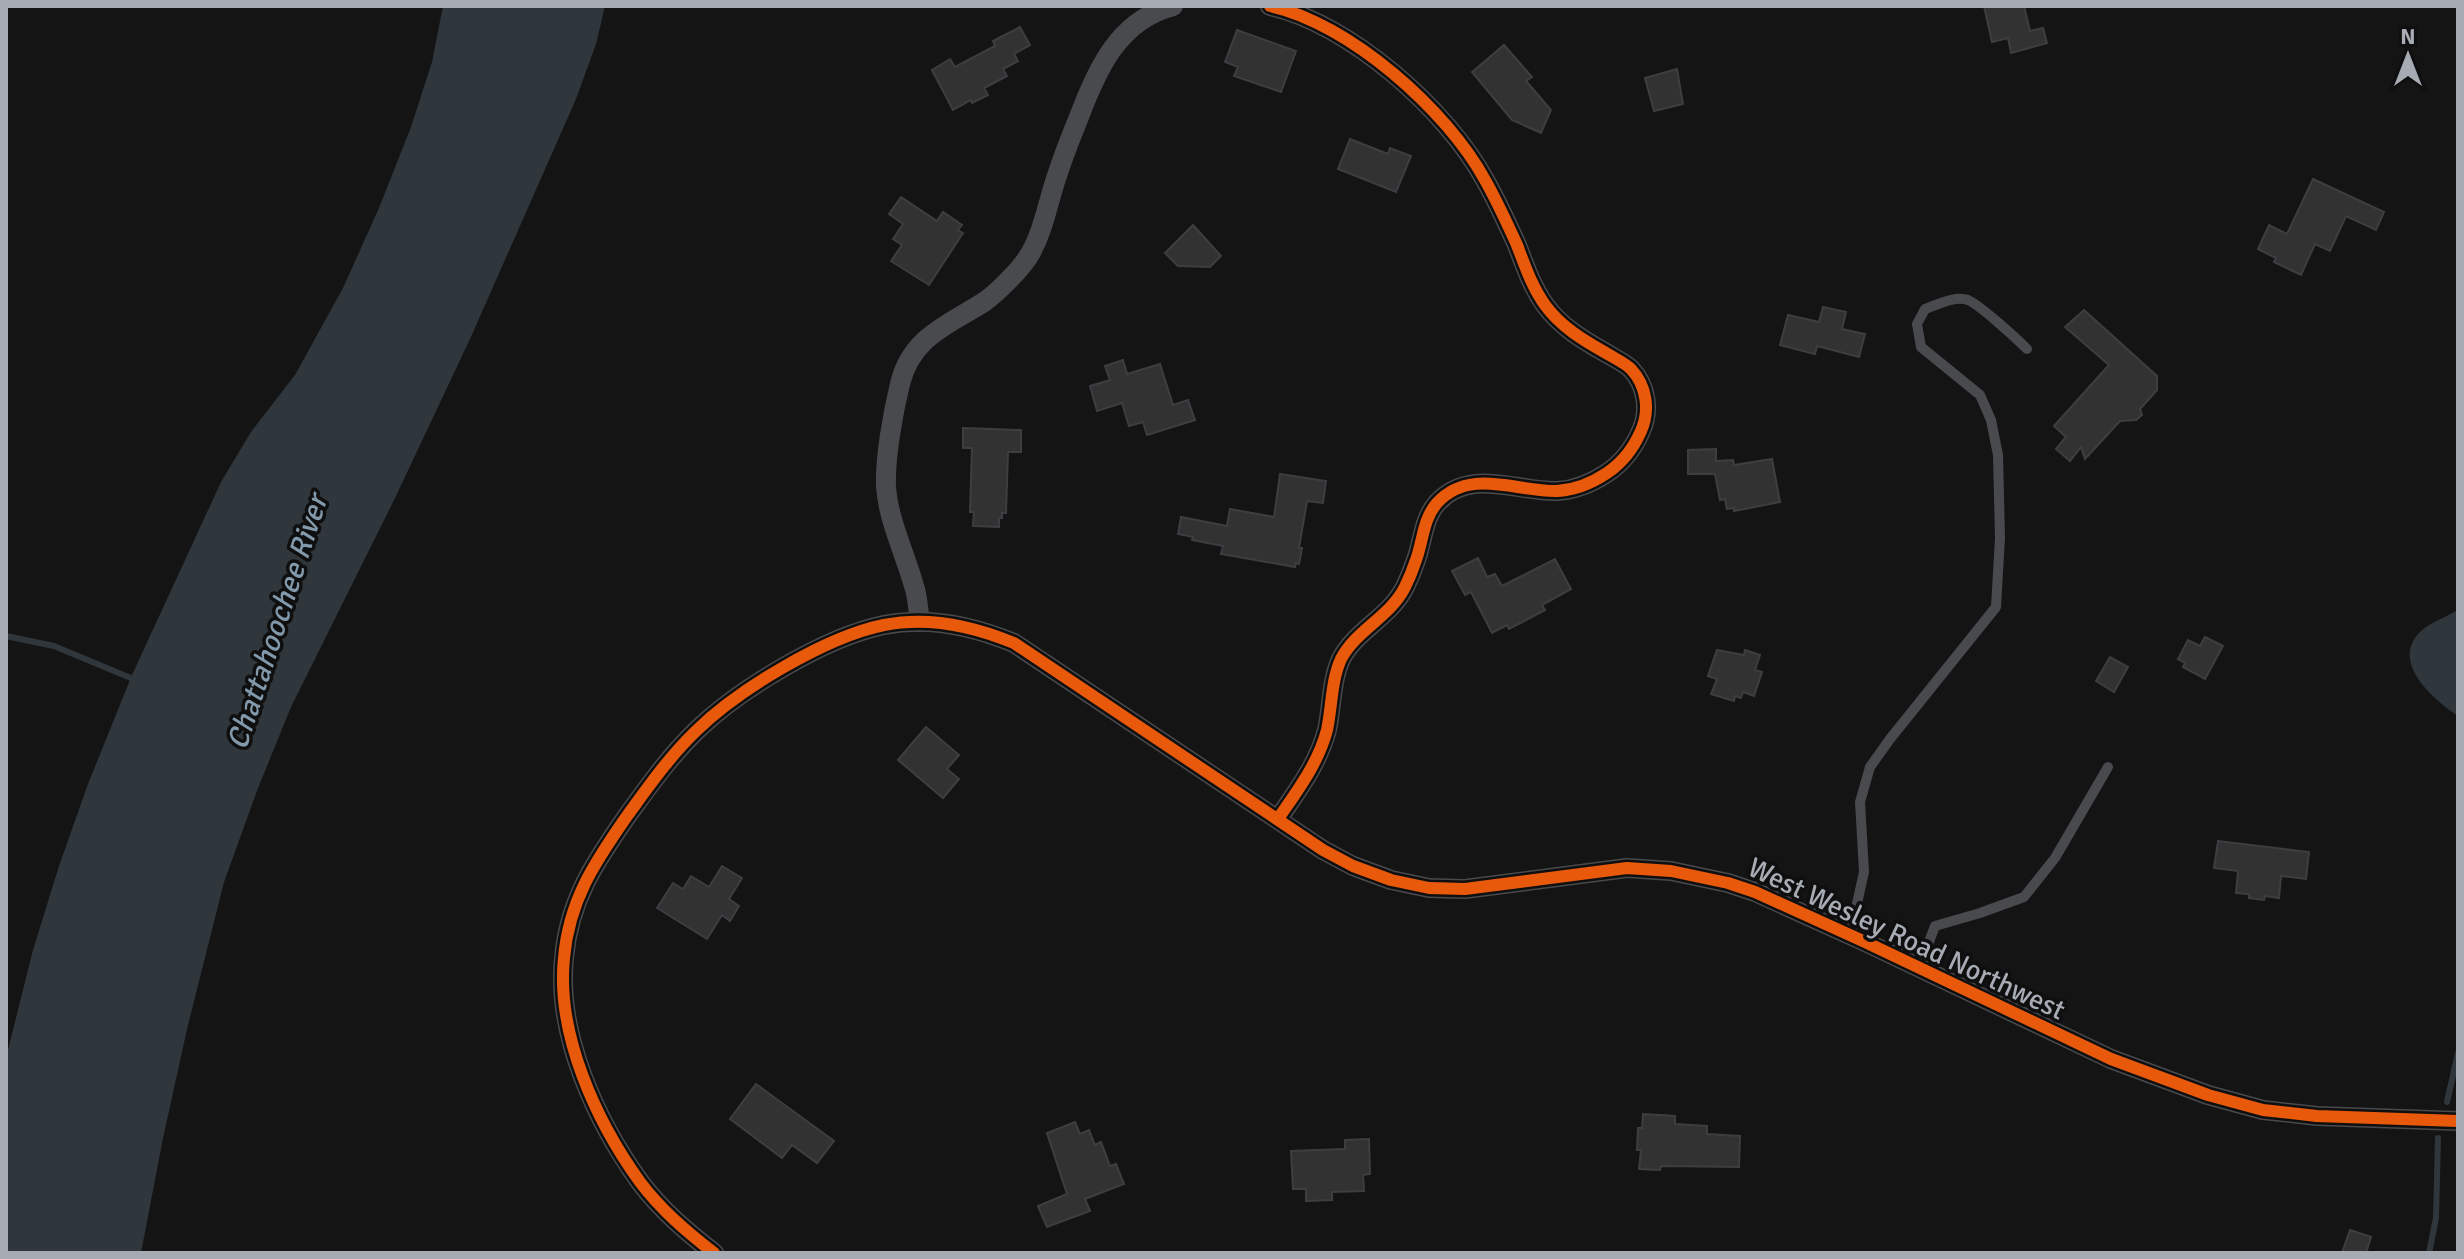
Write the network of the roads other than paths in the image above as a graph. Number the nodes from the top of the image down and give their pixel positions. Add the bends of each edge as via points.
1 (1173, 6) edge
2 (1270, 6) edge
3 (2027, 349) dead end
4 (920, 622) junction
5 (2108, 767) dead end
6 (1278, 819) junction
7 (1850, 935) junction
8 (1919, 968) junction
9 (2458, 1121) edge
10 (714, 1253) edge

1 - 4 street via 1145,18 1104,58 1029,257 986,301 929,335 900,381 886,488 916,589
2 - 6 street via 1314,21 1371,57 1449,127 1486,181 1545,305 1575,335 1631,368 1643,386 1647,406 1632,448 1593,482 1555,491 1475,483 1454,490 1437,504 1403,591 1341,660 1320,750
3 - 7 lane via 1968,300 1925,309 1917,324 1921,347 1980,395 1991,420 1998,455 1996,607 1870,767 1860,802 1864,872
4 - 6 street, West Wesley Road Northwest via 986,631 1014,643
4 - 10 street, West Wesley Road Northwest via 885,624 852,634 797,660 697,730 665,764 595,861 569,926 563,995 576,1060 612,1139 641,1184
5 - 8 lane via 2055,858 2024,897 1935,926
6 - 7 street, West Wesley Road Northwest via 1353,866 1429,888 1465,889 1627,868 1671,871 1741,887
7 - 8 street, West Wesley Road Northwest
8 - 9 street, West Wesley Road Northwest via 2111,1059 2208,1095 2263,1110 2317,1116

